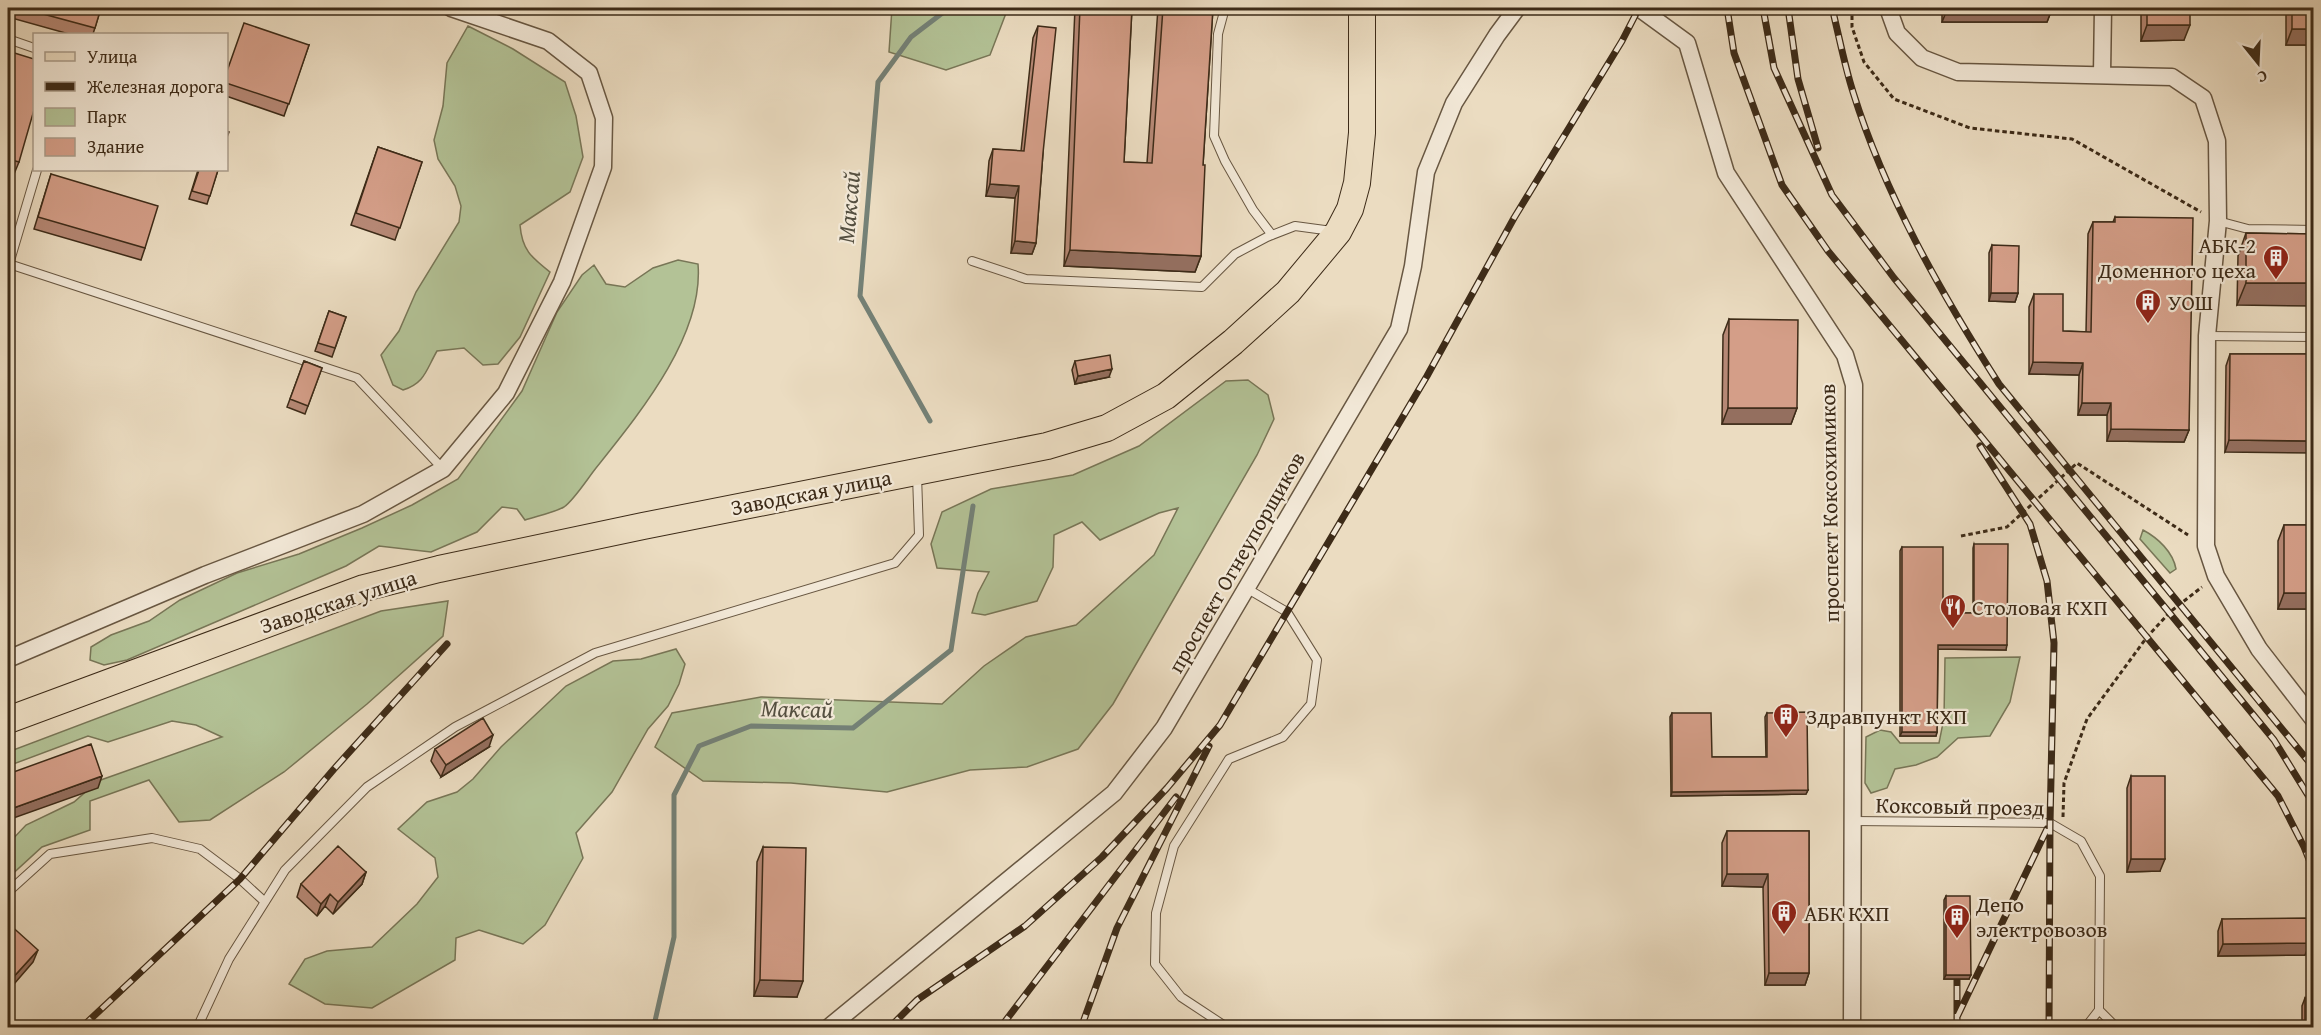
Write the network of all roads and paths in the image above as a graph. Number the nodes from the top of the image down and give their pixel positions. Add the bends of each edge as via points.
1 (451, 8) edge
2 (1225, 8) edge
3 (1362, 8) edge
4 (1517, 8) edge
5 (1639, 8) edge
6 (1852, 8) edge
7 (1888, 8) edge
8 (2103, 8) edge
9 (8, 39) edge
10 (33, 48) edge
11 (2102, 74) junction
12 (37, 171) edge
13 (2218, 221) junction
14 (2313, 230) edge
15 (1338, 232) junction
16 (1272, 235) junction
17 (972, 261) dead end
18 (8, 264) edge
19 (2207, 336) junction
20 (2313, 337) edge
21 (443, 469) junction
22 (917, 471) junction
23 (1961, 536) dead end
24 (2206, 546) junction
25 (2216, 576) junction
26 (1246, 588) junction
27 (8, 658) edge
28 (9, 713) edge
29 (2313, 720) edge
30 (1853, 821) junction
31 (2063, 831) junction
32 (8, 892) edge
33 (265, 902) junction
34 (2099, 1010) junction
35 (196, 1028) edge
36 (828, 1028) edge
37 (1228, 1028) edge
38 (1852, 1028) edge
39 (2085, 1028) edge
40 (2149, 1028) edge

1 - 21 street via 548,41 589,73 604,118 603,167 562,282 506,393
2 - 16 lane via 1218,34 1214,136 1253,210
3 - 15 main road, Заводская улица via 1362,132 1357,183
4 - 26 street, проспект Огнеупорщиков via 1454,103 1426,172 1413,266 1399,329
5 - 30 street, проспект Коксохимиков via 1687,43 1726,173 1845,355 1854,385
6 - 13 path via 1852,27 1864,62 1894,99 1970,128 2072,140
7 - 11 street via 1897,33 1922,58 1958,72
8 - 11 street
9 - 10 lane
11 - 13 street via 2172,77 2203,98 2217,141
12 - 18 lane
13 - 14 lane via 2248,229
13 - 19 street
15 - 16 lane via 1295,226
15 - 22 main road, Заводская улица via 1288,292 1166,396 1107,428 1047,446
16 - 17 lane via 1235,254 1202,287 1026,279
18 - 21 lane via 357,378
19 - 20 lane
19 - 24 street
21 - 27 street via 363,514
22 - 28 main road, Заводская улица via 364,588
22 - 33 lane via 919,535 895,563 595,652 529,687 455,728 367,787 285,870
23 - 24 path via 2007,527 2077,463
24 - 25 street
25 - 29 street via 2259,649
25 - 31 path via 2170,612 2147,637 2087,720 2064,783
26 - 36 street, проспект Огнеупорщиков via 1164,728 1114,793
26 - 37 lane via 1287,612 1317,660 1311,704 1283,737 1229,759 1174,846 1156,914 1155,964 1181,998
30 - 31 lane, Коксовый проезд via 2050,823
30 - 38 street, проспект Коксохимиков
31 - 34 lane, Коксовый проезд via 2081,841 2100,876
32 - 33 lane via 50,854 152,838 200,849
33 - 35 lane via 229,959
34 - 39 lane
34 - 40 lane via 2116,1027

